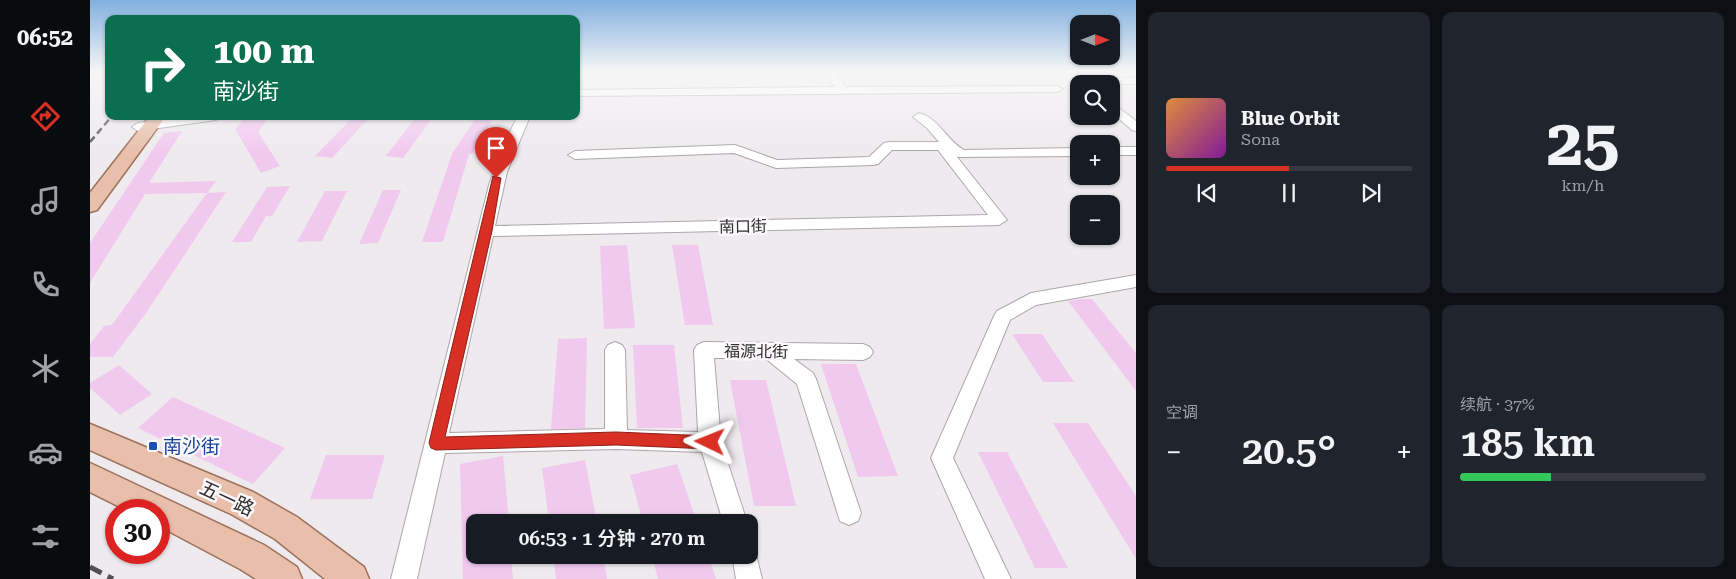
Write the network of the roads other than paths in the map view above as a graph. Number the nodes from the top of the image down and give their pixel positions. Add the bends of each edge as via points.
1 (905, 99) edge
2 (1120, 114) edge
3 (919, 117) junction
4 (162, 120) edge
5 (522, 120) edge
6 (148, 121) edge
7 (1136, 127) edge
8 (942, 146) junction
9 (1120, 151) edge
10 (1136, 151) edge
11 (1070, 152) edge
12 (575, 154) dead end
13 (90, 188) edge
14 (90, 206) edge
15 (486, 231) junction
16 (1136, 281) edge
17 (615, 350) dead end
18 (769, 351) junction
19 (863, 352) dead end
20 (90, 437) edge
21 (616, 439) junction
22 (710, 442) junction
23 (436, 443) junction
24 (90, 477) edge
25 (135, 499) edge
26 (849, 513) dead end
27 (733, 514) edge
28 (170, 516) edge
29 (746, 564) edge
30 (285, 579) edge
31 (352, 579) edge
32 (404, 579) edge
33 (749, 579) edge
34 (998, 579) edge

1 - 3 street
2 - 7 street
3 - 8 street
3 - 11 street via 930,122 960,154
4 - 6 street
5 - 15 street via 496,178
6 - 13 main road
6 - 14 main road
8 - 12 street via 888,146 873,161 776,164 735,149
8 - 15 street, 南口街 via 999,220
9 - 10 street
15 - 23 street
16 - 34 street via 1031,299 1003,316 942,458
17 - 21 street
18 - 19 street, 福源北街
18 - 22 street, 福源北街 via 704,350
18 - 26 street via 806,379
20 - 31 main road, 五一路 via 242,503 286,528
21 - 22 street
21 - 23 street
22 - 27 street, 福源北街
23 - 32 street
24 - 25 main road
28 - 30 main road via 252,557
29 - 33 street

